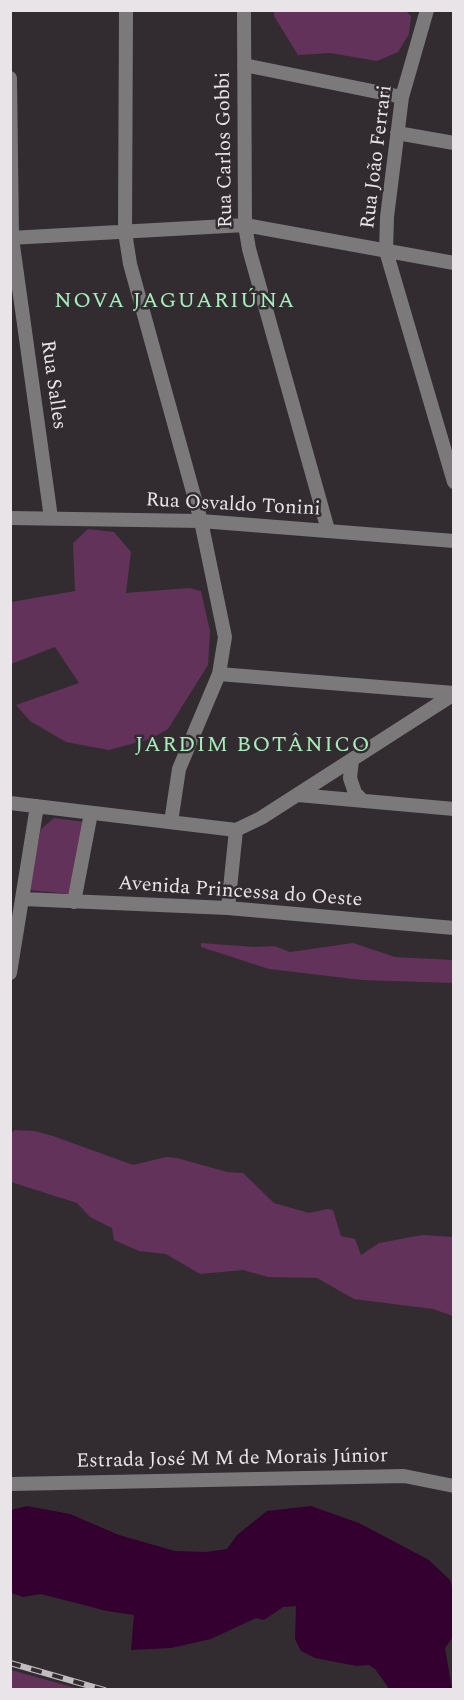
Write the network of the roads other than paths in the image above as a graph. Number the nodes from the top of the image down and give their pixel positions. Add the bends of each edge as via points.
1 (126, 10) edge
2 (244, 10) edge
3 (427, 10) edge
4 (244, 65) junction
5 (10, 78) edge
6 (402, 97) junction
7 (397, 133) junction
8 (453, 143) edge
9 (244, 225) junction
10 (125, 232) junction
11 (11, 238) edge
12 (386, 251) junction
13 (453, 263) edge
14 (453, 483) edge
15 (10, 518) edge
16 (51, 518) junction
17 (201, 521) junction
18 (328, 530) junction
19 (453, 541) edge
20 (219, 674) junction
21 (453, 694) edge
22 (352, 760) junction
23 (298, 795) junction
24 (363, 801) junction
25 (10, 803) edge
26 (37, 806) junction
27 (453, 809) edge
28 (91, 813) junction
29 (171, 822) junction
30 (236, 830) junction
31 (23, 899) junction
32 (74, 902) junction
33 (228, 908) junction
34 (453, 928) edge
35 (10, 974) edge
36 (10, 1485) edge
37 (453, 1486) edge

1 - 10 street
2 - 4 street, Rua Carlos Gobbi
3 - 6 street, Rua João Ferrari
4 - 6 street
4 - 9 street, Rua Carlos Gobbi
5 - 11 street, Rua Salles
6 - 7 street, Rua João Ferrari
7 - 8 street
7 - 12 street, Rua João Ferrari
9 - 10 street
9 - 12 street
9 - 18 street, Rua Carlos Gobbi
10 - 11 street
10 - 17 street via 130,264
11 - 16 street, Rua Salles
12 - 13 street
12 - 14 street, Rua João Ferrari
15 - 16 street, Rua Osvaldo Tonini
16 - 17 street, Rua Osvaldo Tonini
17 - 18 street, Rua Osvaldo Tonini
17 - 20 street via 225,637
18 - 19 street, Rua Osvaldo Tonini
20 - 21 street
20 - 29 street via 179,769
21 - 22 street
22 - 23 street
22 - 24 street via 350,778 355,793
23 - 24 street
23 - 30 street
24 - 27 street
25 - 26 street
26 - 28 street
26 - 31 street
28 - 29 street
28 - 32 street
29 - 30 street
30 - 33 street
31 - 32 street, Avenida Princessa do Oeste
31 - 35 street
32 - 33 street, Avenida Princessa do Oeste
33 - 34 street, Avenida Princessa do Oeste
36 - 37 street, Estrada José M M de Morais Júnior via 405,1476

